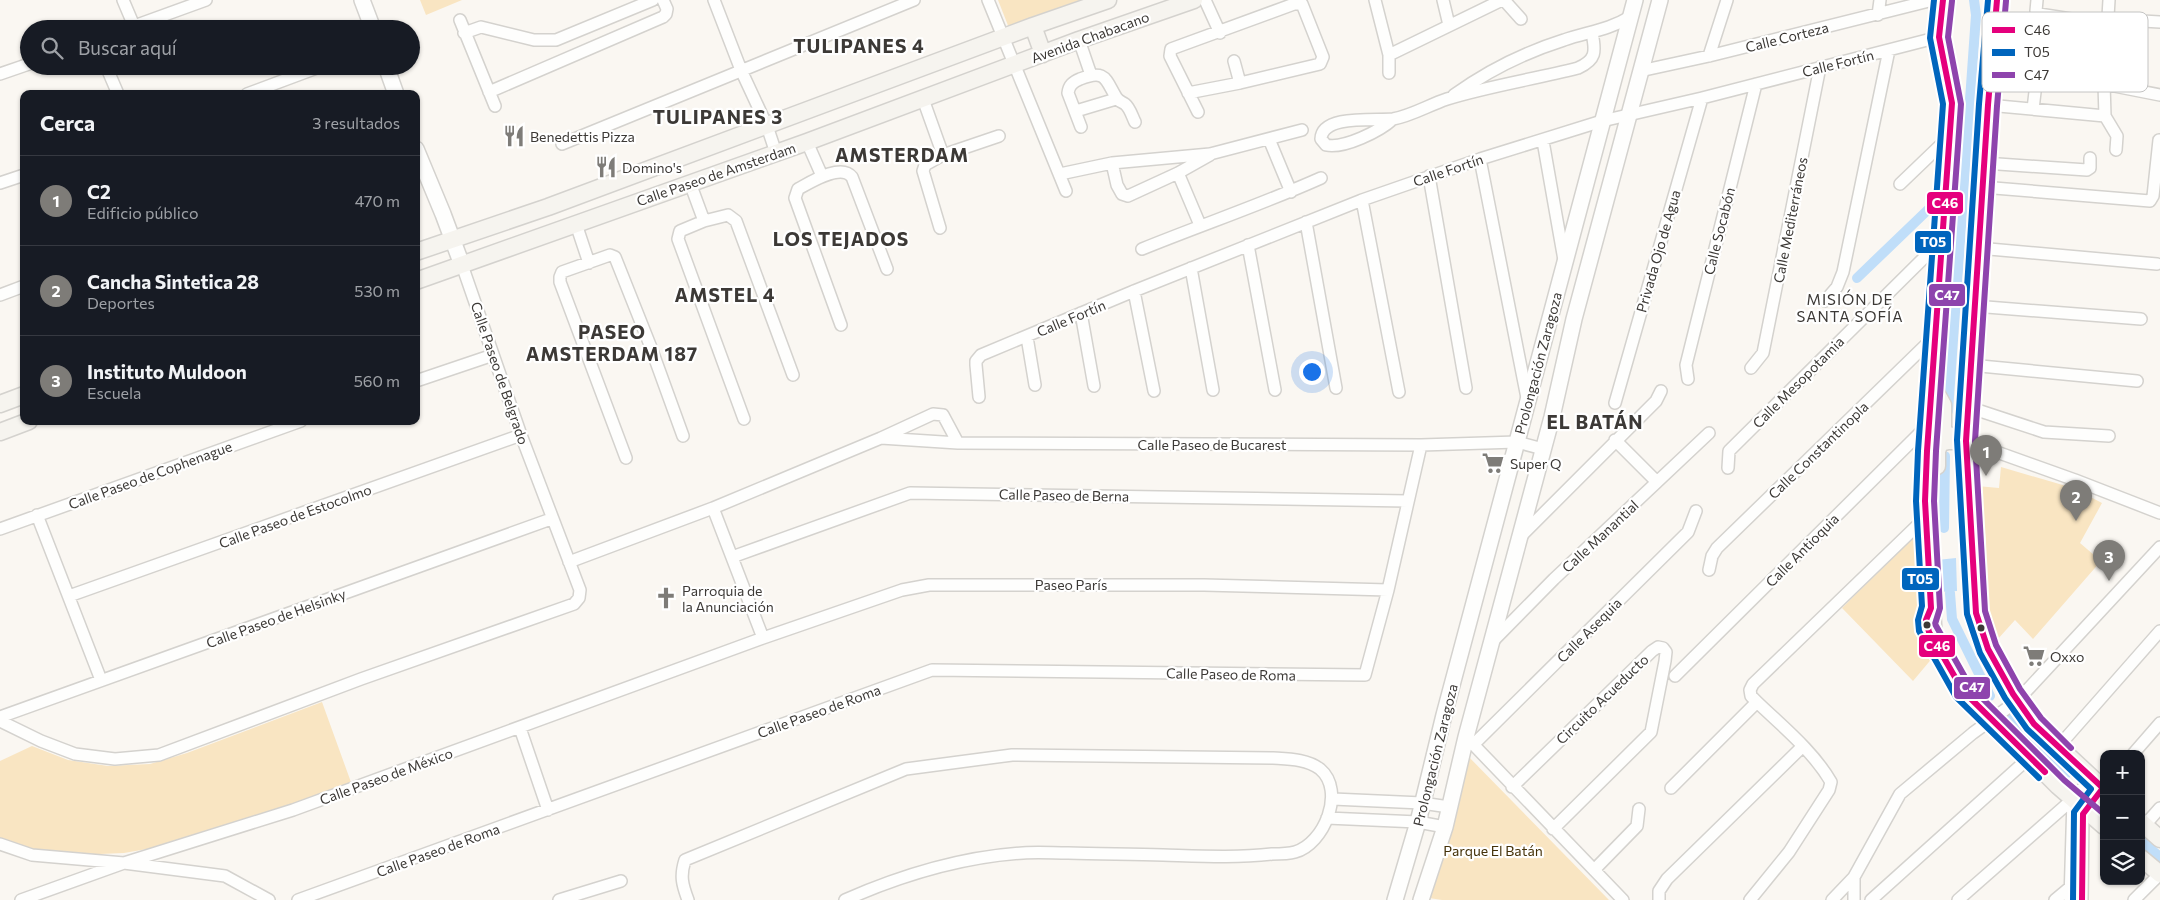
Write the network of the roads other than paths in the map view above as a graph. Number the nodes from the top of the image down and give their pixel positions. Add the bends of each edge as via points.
1 (123, 0) edge
2 (206, 0) edge
3 (362, 0) edge
4 (652, 0) edge
5 (663, 0) edge
6 (714, 0) edge
7 (914, 0) edge
8 (988, 0) edge
9 (1108, 0) edge
10 (1194, 0) edge
11 (1206, 0) edge
12 (1375, 0) edge
13 (1443, 0) edge
14 (1503, 0) edge
15 (1635, 0) edge
16 (1660, 0) edge
17 (1727, 0) edge
18 (1880, 0) edge
19 (1933, 0) edge
20 (1943, 0) edge
21 (1878, 14) junction
22 (1630, 17) junction
23 (1521, 19) dead end
24 (128, 20) edge
25 (150, 20) edge
26 (369, 20) edge
27 (460, 20) dead end
28 (1449, 25) junction
29 (1033, 26) junction
30 (1220, 32) junction
31 (464, 33) junction
32 (1592, 33) junction
33 (1939, 37) junction
34 (1002, 38) junction
35 (1079, 40) junction
36 (1889, 50) junction
37 (1043, 54) junction
38 (1389, 55) junction
39 (1709, 56) junction
40 (1234, 61) dead end
41 (1015, 65) junction
42 (20, 67) edge
43 (1820, 67) junction
44 (741, 70) junction
45 (1640, 71) junction
46 (1389, 73) dead end
47 (0, 74) edge
48 (110, 75) edge
49 (298, 75) edge
50 (389, 75) edge
51 (1096, 76) junction
52 (1240, 83) junction
53 (1756, 84) junction
54 (116, 90) edge
55 (258, 90) edge
56 (395, 90) edge
57 (489, 92) junction
58 (1989, 92) edge
59 (2034, 92) edge
60 (2104, 92) edge
61 (2145, 92) edge
62 (1188, 93) junction
63 (2160, 95) edge
64 (1702, 98) junction
65 (924, 99) junction
66 (1116, 99) junction
67 (1448, 99) junction
68 (1988, 105) junction
69 (495, 106) dead end
70 (2032, 109) junction
71 (1076, 111) junction
72 (1198, 112) dead end
73 (1628, 115) junction
74 (2105, 116) junction
75 (1393, 119) junction
76 (1602, 121) junction
77 (1135, 122) dead end
78 (767, 126) junction
79 (1081, 127) dead end
80 (1302, 130) dead end
81 (999, 136) dead end
82 (1949, 137) junction
83 (1269, 139) junction
84 (2159, 140) dead end
85 (1543, 141) junction
86 (807, 142) junction
87 (562, 144) dead end
88 (2116, 150) dead end
89 (776, 153) junction
90 (1210, 154) junction
91 (943, 155) junction
92 (2090, 158) dead end
93 (420, 159) edge
94 (1480, 159) junction
95 (1112, 163) junction
96 (1984, 163) junction
97 (1178, 173) junction
98 (1060, 174) junction
99 (20, 176) edge
100 (822, 176) junction
101 (1429, 176) junction
102 (1321, 178) dead end
103 (0, 183) edge
104 (690, 183) junction
105 (1900, 184) dead end
106 (1982, 187) junction
107 (1066, 191) dead end
108 (1291, 192) junction
109 (1362, 200) junction
110 (704, 220) junction
111 (1306, 222) junction
112 (576, 224) junction
113 (1200, 225) junction
114 (940, 228) dead end
115 (1944, 238) junction
116 (452, 239) junction
117 (1248, 245) junction
118 (1978, 248) junction
119 (1142, 249) dead end
120 (420, 251) edge
121 (1564, 262) junction
122 (590, 263) junction
123 (2157, 264) dead end
124 (462, 265) junction
125 (1191, 268) junction
126 (887, 269) dead end
127 (420, 280) edge
128 (20, 288) edge
129 (1134, 291) junction
130 (0, 295) edge
131 (1824, 301) dead end
132 (1974, 306) junction
133 (1081, 313) junction
134 (1550, 313) junction
135 (1574, 319) junction
136 (2141, 319) dead end
137 (841, 325) dead end
138 (1936, 335) junction
139 (1027, 337) junction
140 (493, 355) junction
141 (1970, 365) junction
142 (1751, 368) dead end
143 (793, 375) dead end
144 (1688, 379) dead end
145 (420, 380) edge
146 (2137, 381) dead end
147 (1035, 385) dead end
148 (1094, 386) dead end
149 (1933, 387) junction
150 (1336, 388) dead end
151 (1466, 388) dead end
152 (1213, 390) dead end
153 (1275, 390) dead end
154 (1154, 391) dead end
155 (1399, 392) dead end
156 (1661, 392) dead end
157 (20, 396) edge
158 (979, 397) dead end
159 (1615, 403) dead end
160 (0, 404) edge
161 (1526, 405) junction
162 (1968, 407) junction
163 (1552, 417) junction
164 (744, 419) dead end
165 (20, 424) edge
166 (1929, 424) junction
167 (290, 425) edge
168 (0, 432) edge
169 (1709, 433) dead end
170 (521, 435) junction
171 (683, 436) dead end
172 (2109, 436) dead end
173 (882, 438) junction
174 (1615, 440) junction
175 (1966, 441) junction
176 (1517, 442) junction
177 (958, 443) junction
178 (1421, 445) junction
179 (1543, 449) junction
180 (626, 458) dead end
181 (1728, 468) dead end
182 (1657, 482) junction
183 (1925, 491) junction
184 (1408, 501) junction
185 (713, 508) junction
186 (1696, 511) dead end
187 (2160, 513) edge
188 (37, 515) junction
189 (1926, 518) junction
190 (551, 519) junction
191 (0, 529) edge
192 (1519, 538) junction
193 (2160, 548) edge
194 (732, 557) junction
195 (569, 562) junction
196 (1709, 570) dead end
197 (1388, 590) junction
198 (69, 596) junction
199 (2160, 631) edge
200 (763, 638) junction
201 (1493, 641) junction
202 (1674, 676) dead end
203 (101, 680) junction
204 (1757, 702) junction
205 (2014, 703) junction
206 (0, 717) edge
207 (1994, 718) junction
208 (0, 721) edge
209 (2160, 722) edge
210 (520, 728) junction
211 (1470, 741) junction
212 (1803, 746) junction
213 (2058, 747) junction
214 (2136, 750) edge
215 (2030, 757) junction
216 (1429, 773) junction
217 (1455, 781) junction
218 (1512, 786) junction
219 (1671, 788) dead end
220 (2089, 795) edge
221 (1333, 799) junction
222 (1397, 801) junction
223 (1422, 802) junction
224 (1449, 807) junction
225 (2160, 808) edge
226 (1639, 809) dead end
227 (548, 810) junction
228 (1327, 818) junction
229 (1394, 821) junction
230 (1418, 822) junction
231 (2145, 822) edge
232 (2145, 826) edge
233 (1445, 827) junction
234 (1553, 829) junction
235 (2160, 839) edge
236 (0, 844) edge
237 (2145, 861) edge
238 (124, 863) junction
239 (1594, 870) junction
240 (2160, 874) edge
241 (1854, 877) junction
242 (2081, 878) junction
243 (621, 881) dead end
244 (2070, 887) junction
245 (580, 897) edge
246 (21, 900) edge
247 (269, 900) edge
248 (298, 900) edge
249 (558, 900) edge
250 (688, 900) edge
251 (845, 900) edge
252 (1395, 900) edge
253 (1421, 900) edge
254 (1623, 900) edge
255 (1659, 900) edge
256 (1750, 900) edge
257 (1832, 900) edge
258 (1854, 900) edge
259 (1871, 900) edge
260 (1958, 900) edge
261 (2056, 900) edge
262 (2070, 900) edge
263 (2082, 900) edge
264 (2134, 900) edge

1 - 24 street
2 - 25 street
3 - 26 street
4 - 31 street via 556,40 534,40 481,27
5 - 57 street via 666,14
6 - 44 street
7 - 44 street
8 - 34 street
9 - 29 main road, Avenida Chabacano
10 - 35 main road, Avenida Chabacano
11 - 30 street
12 - 38 street
13 - 28 street
14 - 23 street
14 - 28 street
15 - 22 street, Prolongación Zaragoza
16 - 45 street, Prolongación Zaragoza
17 - 39 street
18 - 21 street
19 - 21 street, Calle Corteza
20 - 33 main road
21 - 39 street, Calle Corteza
22 - 32 street
22 - 76 street, Prolongación Zaragoza
27 - 31 street
28 - 38 street
29 - 34 main road, Avenida Chabacano
29 - 37 main road
30 - 52 street via 1300,3 1304,6 1322,61 1320,64
30 - 62 street via 1170,52
31 - 57 street
32 - 67 street via 1563,40 1525,56 1471,83
32 - 67 street via 1594,45 1589,63
33 - 36 street, Calle Fortín
33 - 82 main road via 1952,103
34 - 41 street
34 - 78 main road, Calle Paseo de Amsterdam
35 - 37 main road, Avenida Chabacano
35 - 51 street
36 - 43 street, Calle Fortín
36 - 131 street via 1843,272 1837,287
37 - 41 main road, Avenida Chabacano
38 - 46 street
39 - 45 street, Calle Corteza
40 - 52 street
41 - 65 main road, Calle Paseo de Amsterdam
41 - 98 street
42 - 47 street
43 - 53 street, Calle Fortín
43 - 142 street, Calle Mediterráneos via 1763,353
44 - 78 street
44 - 87 street
45 - 73 street, Prolongación Zaragoza
48 - 54 street
49 - 55 street
50 - 56 street
51 - 66 street via 1106,79
51 - 71 street via 1076,80 1069,87 1068,93
52 - 62 street
53 - 64 street, Calle Fortín
53 - 144 street, Calle Socabón via 1686,365
57 - 69 street
58 - 68 main road
59 - 70 street
60 - 74 street
61 - 63 street
62 - 72 street
64 - 73 street, Calle Fortín
64 - 159 street, Privada Ojo de Agua
65 - 86 main road, Calle Paseo de Amsterdam
65 - 91 street
66 - 71 street
66 - 77 street via 1128,106
67 - 75 street
68 - 70 street
68 - 96 main road
70 - 74 street
71 - 79 street
73 - 76 street, Calle Fortín
73 - 135 street, Prolongación Zaragoza
74 - 88 street via 2117,136
75 - 75 street via 1364,137 1336,145 1326,145 1321,139 1326,127 1338,123
76 - 85 street, Calle Fortín
76 - 121 street, Prolongación Zaragoza
78 - 89 street
78 - 116 main road, Calle Paseo de Amsterdam
80 - 83 street
81 - 91 street
82 - 105 street
82 - 115 main road
83 - 90 street
83 - 108 street
84 - 106 street via 2150,201
85 - 94 street, Calle Fortín
85 - 121 street
86 - 89 main road, Calle Paseo de Amsterdam
86 - 100 street
89 - 104 main road, Calle Paseo de Amsterdam
90 - 95 street
90 - 97 street
91 - 114 street via 925,165 923,171
92 - 96 street via 2087,170
93 - 116 street, Calle Paseo de Belgrado
94 - 101 street, Calle Fortín
94 - 161 street
95 - 97 street via 1117,185 1122,194 1128,196
95 - 98 street
96 - 106 main road
97 - 113 street
98 - 107 street
99 - 103 street
100 - 126 street via 845,171 852,177
100 - 137 street via 798,189 795,198
101 - 109 street, Calle Fortín
101 - 151 street
102 - 108 street
104 - 110 street
104 - 112 main road, Calle Paseo de Amsterdam
106 - 118 main road
108 - 113 street
109 - 111 street, Calle Fortín
109 - 155 street
110 - 143 street via 728,216 736,221
110 - 164 street via 680,231 678,239
111 - 117 street, Calle Fortín
111 - 150 street
112 - 122 street
112 - 124 main road, Calle Paseo de Amsterdam
113 - 119 street
115 - 138 main road
115 - 181 street, Calle Mesopotamia via 1729,451
116 - 120 main road, Calle Paseo de Amsterdam
116 - 124 street, Calle Paseo de Belgrado
117 - 125 street, Calle Fortín
117 - 153 street
118 - 123 street
118 - 132 main road
121 - 134 street, Prolongación Zaragoza
122 - 171 street via 615,256
122 - 180 street via 562,272 560,282
124 - 127 main road, Calle Paseo de Amsterdam
124 - 140 street, Calle Paseo de Belgrado
125 - 129 street, Calle Fortín
125 - 152 street
128 - 130 street
129 - 133 street, Calle Fortín
129 - 154 street
132 - 136 street
132 - 141 main road
133 - 139 street, Calle Fortín
133 - 148 street
134 - 135 street
134 - 161 street, Prolongación Zaragoza
135 - 163 street, Prolongación Zaragoza
138 - 149 main road
138 - 196 street, Calle Constantinopla via 1717,548
139 - 147 street
139 - 158 street, Calle Fortín via 981,355 976,361
140 - 145 street
140 - 170 street, Calle Paseo de Belgrado
141 - 146 street
141 - 162 main road
149 - 166 main road
149 - 175 main road via 1943,405 1943,433
156 - 174 street via 1656,401
157 - 160 main road
161 - 163 street
161 - 176 street, Prolongación Zaragoza
162 - 172 street via 2044,432
162 - 175 main road
163 - 179 street, Prolongación Zaragoza
165 - 168 main road
166 - 183 main road
166 - 202 street, Calle Antioquia
167 - 188 street, Calle Paseo de Cophenague
169 - 182 street, Calle Manantial
170 - 190 street, Calle Paseo de Belgrado
170 - 198 street, Calle Paseo de Estocolmo
173 - 177 street, Calle Paseo de Bucarest
173 - 177 street via 939,414 946,420
173 - 185 street
174 - 182 street
174 - 192 street
175 - 183 main road via 1940,443 1936,478
175 - 187 street
175 - 205 main road via 1976,613 1988,649
176 - 178 street, Calle Paseo de Bucarest
176 - 179 street, Calle Paseo de Bucarest
176 - 216 street, Prolongación Zaragoza
177 - 178 street, Calle Paseo de Bucarest
178 - 184 street
179 - 192 street, Prolongación Zaragoza
182 - 201 street, Calle Manantial
183 - 189 main road
184 - 194 street, Calle Paseo de Berna via 910,493
184 - 197 street
185 - 194 street
185 - 195 street
186 - 211 street, Calle Asequia via 1688,532
188 - 191 street, Calle Paseo de Cophenague
188 - 198 street
189 - 204 street via 1753,684 1751,696
189 - 207 main road via 1934,640 1962,691
190 - 195 street, Calle Paseo de Belgrado
190 - 203 street, Calle Paseo de Helsinky
192 - 201 street, Prolongación Zaragoza
193 - 205 street
194 - 200 street
195 - 208 street, Calle Paseo de Belgrado via 580,590 574,604 159,755 115,759 75,754
197 - 200 street, Paseo París via 1194,585 929,585 902,590
197 - 227 street, Calle Paseo de Roma via 1365,675 932,670
198 - 203 street
199 - 213 street
200 - 210 street, Calle Paseo de México
201 - 211 street, Prolongación Zaragoza
203 - 206 street, Calle Paseo de Helsinky
204 - 212 street
204 - 219 street
205 - 207 street
205 - 213 main road
207 - 215 main road
207 - 241 street via 1900,794
209 - 214 street
210 - 227 street
210 - 238 street, Calle Paseo de México via 293,810
211 - 217 street, Prolongación Zaragoza
211 - 218 street
212 - 255 street via 1667,879 1659,890
212 - 256 street via 1831,782 1829,790 1789,852
213 - 220 main road
215 - 220 main road
215 - 259 street
216 - 217 street
216 - 223 street, Prolongación Zaragoza
217 - 224 street, Prolongación Zaragoza
218 - 234 street
218 - 234 street, Circuito Acueducto via 1652,651 1663,648 1665,660 1651,732
220 - 242 street via 2083,814
220 - 244 street
220 - 260 street
221 - 222 street
221 - 228 street
221 - 250 street via 1328,778 1320,770 1302,761 1273,758 1012,755 906,769 685,860 681,882
222 - 223 street
222 - 229 street
223 - 224 street
223 - 230 street, Prolongación Zaragoza
224 - 233 street, Prolongación Zaragoza
225 - 231 street
226 - 239 street via 1637,826
227 - 248 street, Calle Paseo de Roma
228 - 229 street
228 - 251 street via 1308,846 1295,852 1249,856 1024,853 950,863 888,882
229 - 230 street
230 - 233 street
230 - 252 street, Prolongación Zaragoza
232 - 235 main road
233 - 253 street, Prolongación Zaragoza
234 - 239 street
236 - 238 street, Calle Paseo de México via 32,855
237 - 240 main road
238 - 246 street
238 - 247 street via 225,876
239 - 254 street
240 - 264 street
241 - 257 street
241 - 258 street
242 - 244 street
242 - 263 street
243 - 245 street
244 - 261 street
244 - 262 street
245 - 249 street

